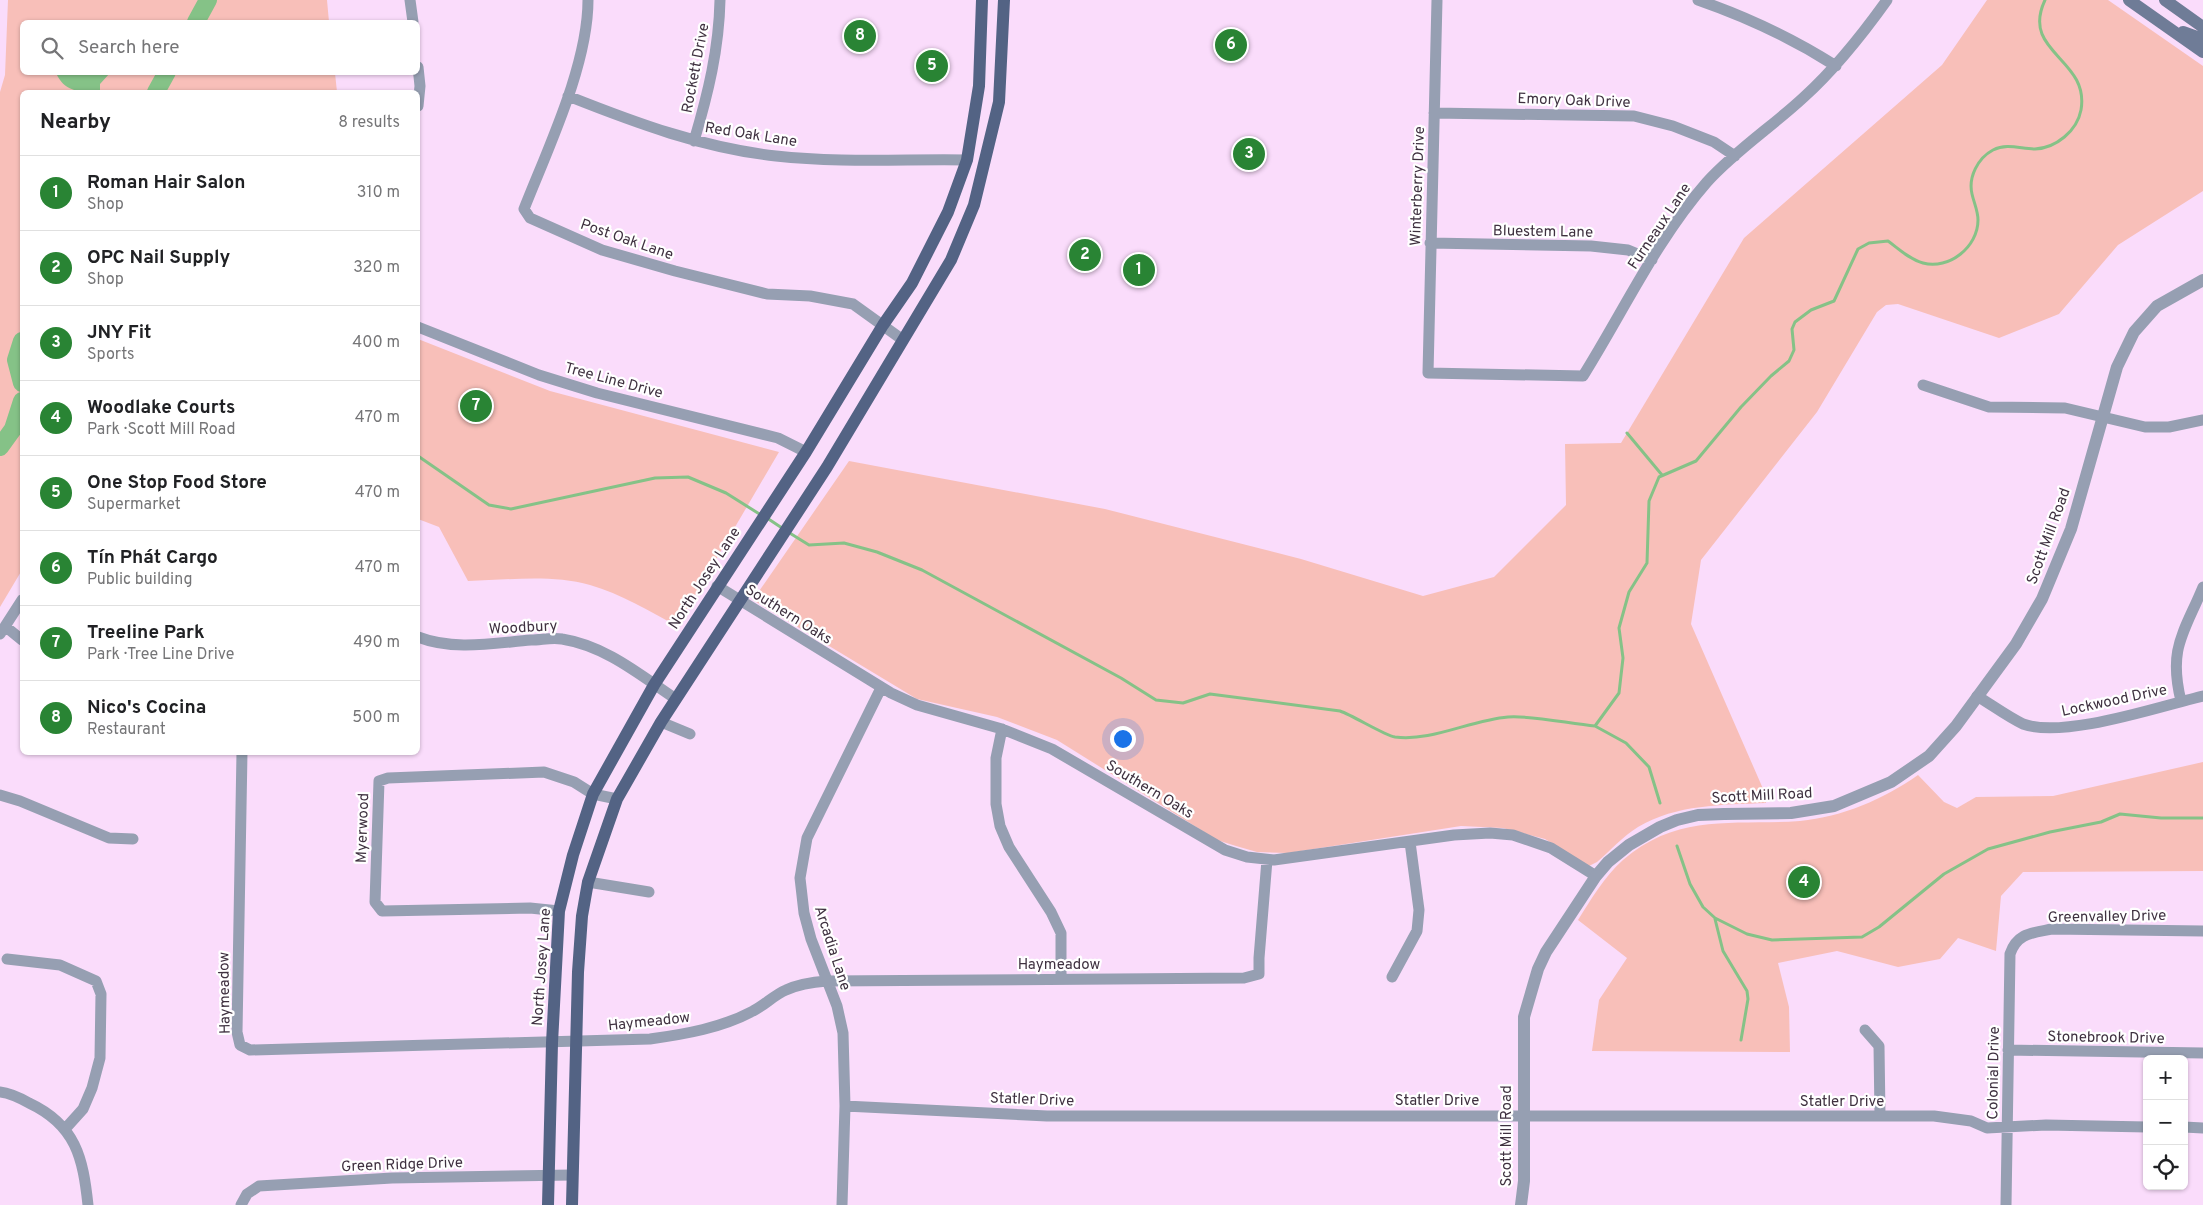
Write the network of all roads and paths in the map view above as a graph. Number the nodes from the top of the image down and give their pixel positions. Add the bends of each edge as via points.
1 (410, 0) edge
2 (588, 0) edge
3 (720, 0) edge
4 (982, 0) edge
5 (1004, 0) edge
6 (1437, 0) edge
7 (1698, 0) edge
8 (1887, 0) edge
9 (2129, 0) edge
10 (2166, 0) edge
11 (412, 20) edge
12 (2164, 24) junction
13 (2203, 27) edge
14 (1003, 33) junction
15 (982, 38) junction
16 (2203, 39) edge
17 (2203, 52) edge
18 (1836, 66) junction
19 (419, 75) edge
20 (420, 90) edge
21 (568, 96) junction
22 (1434, 113) junction
23 (694, 141) junction
24 (1735, 156) junction
25 (967, 160) junction
26 (1430, 244) junction
27 (1652, 260) junction
28 (2203, 280) edge
29 (884, 325) junction
30 (420, 328) edge
31 (903, 340) junction
32 (1428, 373) joint
33 (1923, 385) dead end
34 (2101, 417) junction
35 (2203, 420) edge
36 (806, 452) junction
37 (717, 586) junction
38 (2203, 587) edge
39 (739, 600) junction
40 (20, 603) edge
41 (3, 630) edge
42 (20, 639) edge
43 (420, 639) edge
44 (654, 685) junction
45 (881, 688) junction
46 (1977, 696) junction
47 (2203, 696) edge
48 (676, 699) junction
49 (2181, 701) junction
50 (660, 722) junction
51 (1002, 729) junction
52 (690, 734) dead end
53 (242, 755) edge
54 (593, 794) junction
55 (0, 795) edge
56 (617, 799) junction
57 (133, 839) dead end
58 (1410, 842) junction
59 (1267, 860) junction
60 (1596, 876) junction
61 (588, 882) junction
62 (649, 892) dead end
63 (559, 911) junction
64 (2203, 931) edge
65 (2014, 943) joint
66 (7, 959) dead end
67 (1392, 977) dead end
68 (1061, 979) junction
69 (827, 981) junction
70 (1865, 1030) dead end
71 (576, 1040) junction
72 (552, 1043) junction
73 (2008, 1050) junction
74 (2203, 1053) edge
75 (0, 1092) edge
76 (845, 1106) junction
77 (1523, 1114) junction
78 (1880, 1116) junction
79 (2143, 1127) edge
80 (2007, 1128) junction
81 (2188, 1128) edge
82 (2203, 1128) edge
83 (65, 1129) junction
84 (572, 1175) junction
85 (548, 1176) junction
86 (88, 1205) edge
87 (241, 1205) edge
88 (548, 1205) edge
89 (572, 1205) edge
90 (842, 1205) edge
91 (1521, 1205) edge
92 (2006, 1205) edge

1 - 11 street
2 - 21 street, Post Oak Lane via 584,41
3 - 23 street, Rockett Drive via 718,41 710,86
4 - 15 main road, North Josey Lane
5 - 14 main road
6 - 22 street, Winterberry Drive
7 - 18 street via 1737,13 1777,32
8 - 18 street, Furneaux Lane
9 - 12 main road
10 - 13 main road
12 - 16 main road
12 - 17 main road
14 - 15 main road
14 - 31 main road via 999,102 974,205 951,260
15 - 25 main road, North Josey Lane via 979,86
18 - 24 street, Furneaux Lane via 1804,98
19 - 20 street
21 - 23 street, Red Oak Lane via 648,128
21 - 29 street, Post Oak Lane via 524,209 530,218 602,250 675,271 767,294 810,296 853,304
22 - 24 street, Emory Oak Drive via 1634,116 1714,142
22 - 26 street, Winterberry Drive
23 - 25 street, Red Oak Lane via 795,157
24 - 27 street, Furneaux Lane via 1689,204
25 - 29 main road, North Josey Lane via 948,212 924,261
26 - 27 street, Bluestem Lane via 1591,246 1628,250
26 - 32 street, Winterberry Drive
27 - 32 street, Furneaux Lane via 1583,376
28 - 34 street, Scott Mill Road via 2157,306 2134,332 2117,367
29 - 31 street, Post Oak Lane
29 - 36 main road, North Josey Lane
30 - 36 street, Tree Line Drive via 539,375 597,393 778,438
31 - 39 main road via 828,466
33 - 34 street via 1989,407 2065,408
34 - 35 street via 2145,427 2169,427
34 - 46 street, Scott Mill Road via 2083,491 2056,567 2024,632
36 - 37 main road, North Josey Lane
37 - 39 street, Southern Oaks
37 - 44 main road, North Josey Lane
38 - 49 street via 2177,647 2176,678
39 - 45 street, Southern Oaks
39 - 48 main road
40 - 41 street
41 - 42 street
43 - 44 street, Woodbury via 462,645 561,638 616,658
44 - 48 street, Woodbury
44 - 54 main road, North Josey Lane
45 - 51 street, Southern Oaks via 917,705
45 - 69 street, Arcadia Lane via 821,807 804,850 800,878 802,896 811,939
46 - 49 street, Lockwood Drive via 2023,724 2047,728 2089,723
46 - 60 street, Scott Mill Road via 1930,756 1876,789 1834,806 1812,810 1698,815 1677,820 1629,845
47 - 49 street, Lockwood Drive
48 - 50 main road
50 - 52 street
50 - 56 main road
51 - 59 street, Southern Oaks via 1052,749 1213,845
51 - 68 street via 996,758 996,804 1000,826 1009,847 1061,933
53 - 72 street, Haymeadow via 240,1045 250,1050 309,1050
54 - 56 street, Myerwood
54 - 63 main road, North Josey Lane
54 - 63 street, Myerwood via 574,782 544,772 388,778 379,781 375,902 382,911 530,908
55 - 57 street via 20,800 109,838
56 - 61 main road
58 - 59 street, Southern Oaks
58 - 60 street, Southern Oaks via 1475,833 1513,835 1551,848
58 - 67 street via 1419,910 1417,931
59 - 68 street, Haymeadow via 1259,974 1244,978
60 - 77 street, Scott Mill Road via 1546,952 1531,991 1524,1017
61 - 62 street
61 - 71 main road via 582,916
63 - 72 main road, North Josey Lane
64 - 65 street, Greenvalley Drive via 2052,930 2028,934
65 - 73 street, Colonial Drive via 2010,954
66 - 83 street via 60,965 96,981 101,994 100,1058 92,1088 83,1109
68 - 69 street, Haymeadow
69 - 71 street, Haymeadow via 785,990 754,1011 691,1033 650,1039
69 - 76 street, Arcadia Lane via 844,1033
70 - 78 street via 1879,1046
71 - 72 street, Haymeadow
71 - 84 main road
72 - 85 main road, North Josey Lane
73 - 74 street, Stonebrook Drive
73 - 80 street, Colonial Drive
75 - 83 street via 41,1109
76 - 77 street, Statler Drive via 1047,1116
76 - 90 street, Arcadia Lane
77 - 78 street, Statler Drive
77 - 91 street, Scott Mill Road
78 - 80 street, Statler Drive via 1934,1116 1971,1121 1987,1128
79 - 80 street, Statler Drive via 2046,1125
80 - 92 street, Colonial Drive
81 - 82 street
83 - 86 street via 84,1169
84 - 85 street, Green Ridge Drive
84 - 89 main road
85 - 87 street, Green Ridge Drive via 392,1178 259,1186 247,1194
85 - 88 main road, North Josey Lane

